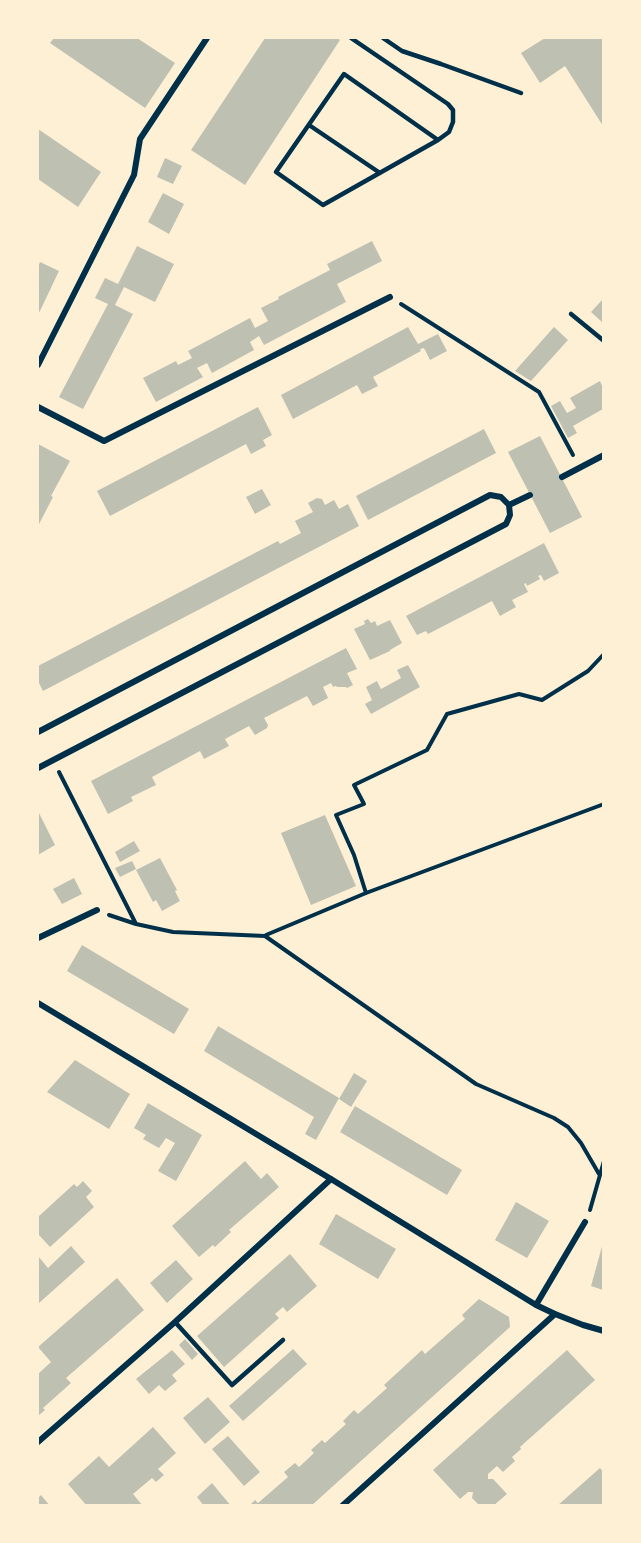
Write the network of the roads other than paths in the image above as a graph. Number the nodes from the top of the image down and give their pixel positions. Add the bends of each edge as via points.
1 (207, 38) edge
2 (351, 38) edge
3 (382, 38) edge
4 (521, 93) dead end
5 (309, 124) junction
6 (438, 140) junction
7 (380, 173) junction
8 (390, 297) road end
9 (571, 314) dead end
10 (603, 341) edge
11 (38, 366) edge
12 (38, 407) edge
13 (603, 455) edge
14 (562, 477) dead end
15 (530, 495) dead end
16 (509, 505) junction
17 (38, 732) edge
18 (38, 768) edge
19 (97, 910) road end
20 (38, 938) edge
21 (38, 1003) edge
22 (330, 1179) junction
23 (585, 1222) road end
24 (536, 1305) junction
25 (555, 1314) junction
26 (175, 1322) junction
27 (603, 1331) edge
28 (283, 1340) dead end
29 (38, 1442) edge
30 (342, 1506) edge

1 - 11 street via 141,139 134,176
2 - 6 lane via 448,104 453,110 453,122 449,132
3 - 4 lane via 402,51
5 - 6 lane via 344,74
5 - 7 lane
5 - 7 lane via 276,172 322,205
6 - 7 lane
8 - 12 street via 104,441
9 - 10 lane
13 - 14 street
15 - 16 street
16 - 17 street via 501,497 490,495
16 - 18 street via 506,524
19 - 20 street
21 - 22 street
22 - 24 street
22 - 26 street
23 - 24 street
24 - 25 street
25 - 27 street
25 - 30 street
26 - 28 lane via 232,1385
26 - 29 street

